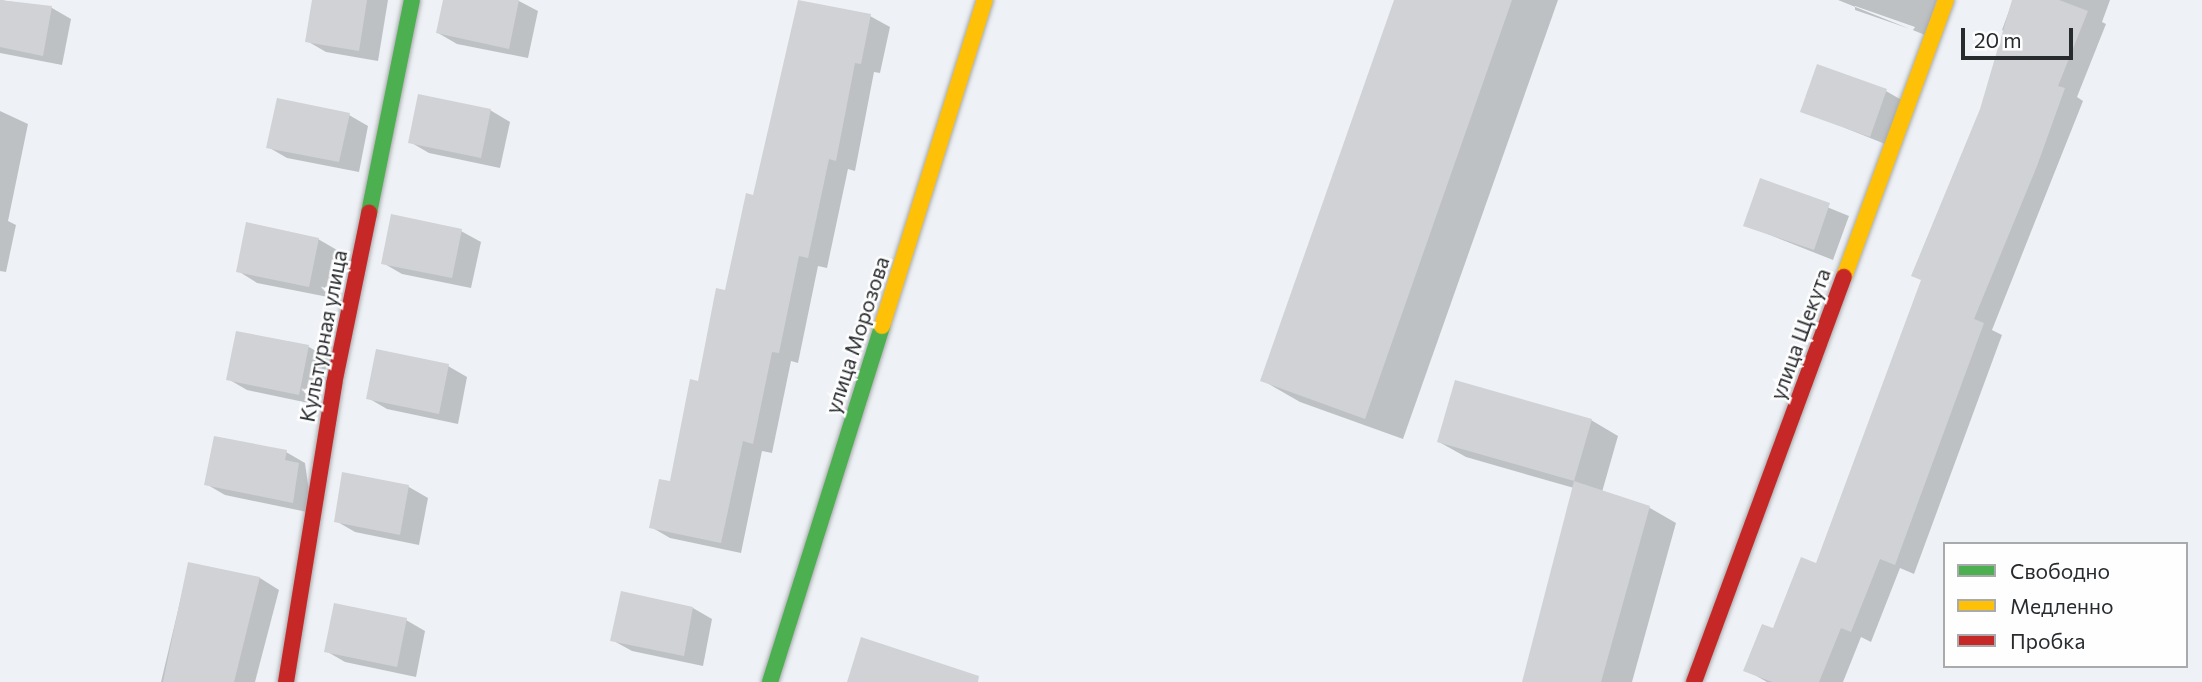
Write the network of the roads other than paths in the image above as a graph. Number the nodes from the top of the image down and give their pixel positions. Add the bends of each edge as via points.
1 (412, 0) edge
2 (985, 0) edge
3 (1946, 0) edge
4 (286, 682) edge
5 (770, 682) edge
6 (1694, 682) edge

1 - 4 street, Культурная улица via 334,384
2 - 5 street, улица Морозова
3 - 6 street, улица Щекута

